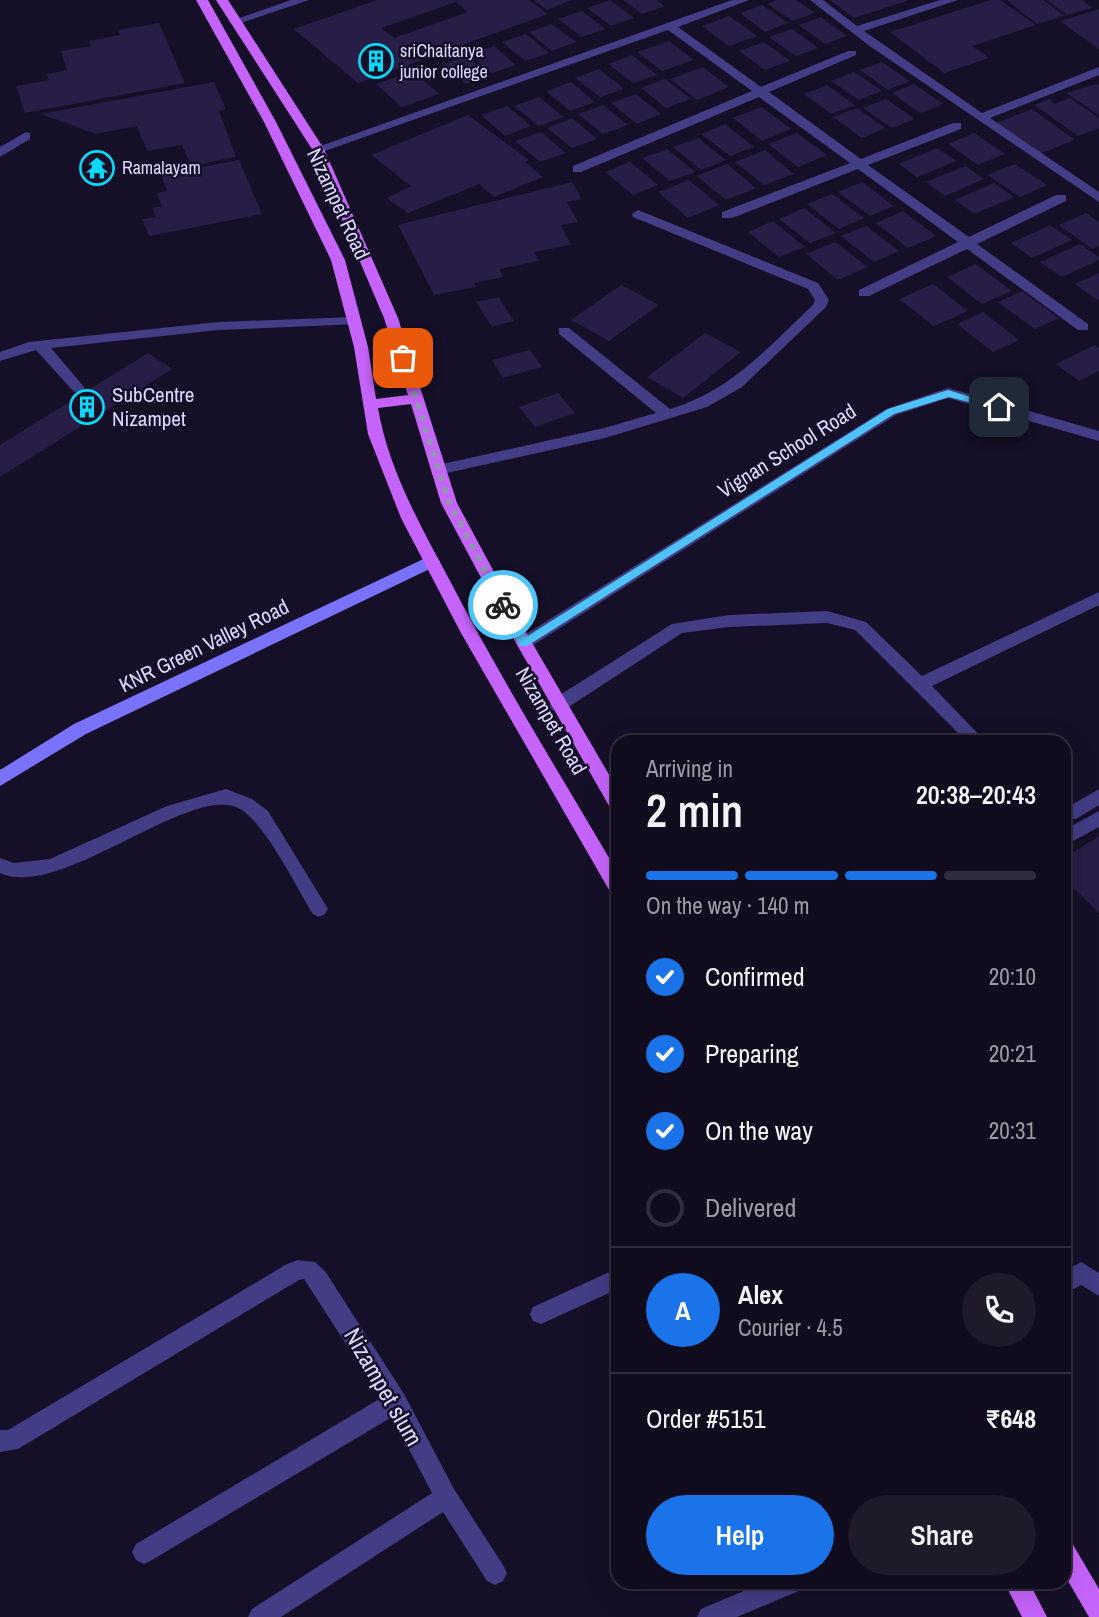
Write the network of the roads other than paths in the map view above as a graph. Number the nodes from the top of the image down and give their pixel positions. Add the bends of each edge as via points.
1 (202, 0) edge
2 (222, 0) edge
3 (303, 0) edge
4 (743, 0) edge
5 (816, 0) edge
6 (952, 0) edge
7 (234, 22) junction
8 (670, 26) junction
9 (855, 30) junction
10 (852, 53) dead end
11 (1099, 71) edge
12 (760, 92) junction
13 (982, 117) junction
14 (957, 126) dead end
15 (26, 135) dead end
16 (318, 149) junction
17 (0, 153) edge
18 (857, 163) junction
19 (577, 169) dead end
20 (1061, 198) dead end
21 (1099, 198) edge
22 (638, 214) dead end
23 (727, 215) dead end
24 (966, 243) junction
25 (864, 293) dead end
26 (354, 321) junction
27 (1083, 327) dead end
28 (564, 331) dead end
29 (40, 345) junction
30 (0, 357) edge
31 (78, 388) dead end
32 (416, 399) junction
33 (370, 404) junction
34 (667, 414) junction
35 (1099, 436) edge
36 (438, 470) junction
37 (432, 561) junction
38 (1099, 598) edge
39 (524, 643) junction
40 (921, 684) junction
41 (558, 705) junction
42 (971, 735) edge
43 (0, 779) edge
44 (611, 794) edge
45 (1099, 796) edge
46 (1071, 813) edge
47 (1099, 818) edge
48 (1071, 835) edge
49 (0, 865) edge
50 (611, 878) edge
51 (319, 909) dead end
52 (1071, 1279) edge
53 (611, 1281) edge
54 (1099, 1286) edge
55 (541, 1314) dead end
56 (396, 1402) junction
57 (0, 1441) edge
58 (446, 1497) junction
59 (144, 1552) dead end
60 (1071, 1563) edge
61 (495, 1573) dead end
62 (776, 1589) edge
63 (1020, 1589) edge
64 (1099, 1612) edge
65 (260, 1617) edge
66 (709, 1617) edge
67 (1035, 1617) edge

1 - 26 main road, Nizampet Road via 270,122 338,260
2 - 7 main road, Nizampet Road
3 - 7 street
4 - 8 street
5 - 9 street
6 - 9 street
7 - 16 main road, Nizampet Road
8 - 12 street
8 - 16 street
9 - 13 street
10 - 12 street
11 - 13 street
12 - 18 street
12 - 19 street
13 - 21 street
14 - 18 street
15 - 17 street
16 - 32 main road, Nizampet Road via 391,318
18 - 23 street
18 - 24 street
20 - 24 street
22 - 34 street via 813,286 822,300 737,384 702,404
24 - 25 street
24 - 27 street
26 - 29 street via 218,326
26 - 33 main road, Nizampet Road
28 - 34 street
29 - 30 street
29 - 31 street
32 - 33 main road
32 - 36 main road, Nizampet Road
33 - 37 main road, Nizampet Road via 375,434
34 - 36 street via 605,433
35 - 39 street, Vignan School Road via 948,393 891,412
36 - 39 main road, Nizampet Road via 449,502
37 - 43 street, KNR Green Valley Road via 80,729
37 - 50 main road, Nizampet Road
38 - 40 street
39 - 41 main road, Nizampet Road
40 - 41 street via 860,626 827,617 729,621 678,628
40 - 42 street
41 - 44 main road, Nizampet Road
45 - 46 street
47 - 48 street
49 - 51 street via 13,871 52,866 173,811 226,796 262,816
52 - 54 street via 1081,1272
53 - 55 street
56 - 57 street, Nizampet slum via 318,1278 303,1268 10,1441
56 - 58 street, Nizampet slum
56 - 59 street
58 - 61 street, Nizampet slum
58 - 65 street
60 - 64 main road
62 - 66 street
63 - 67 main road

